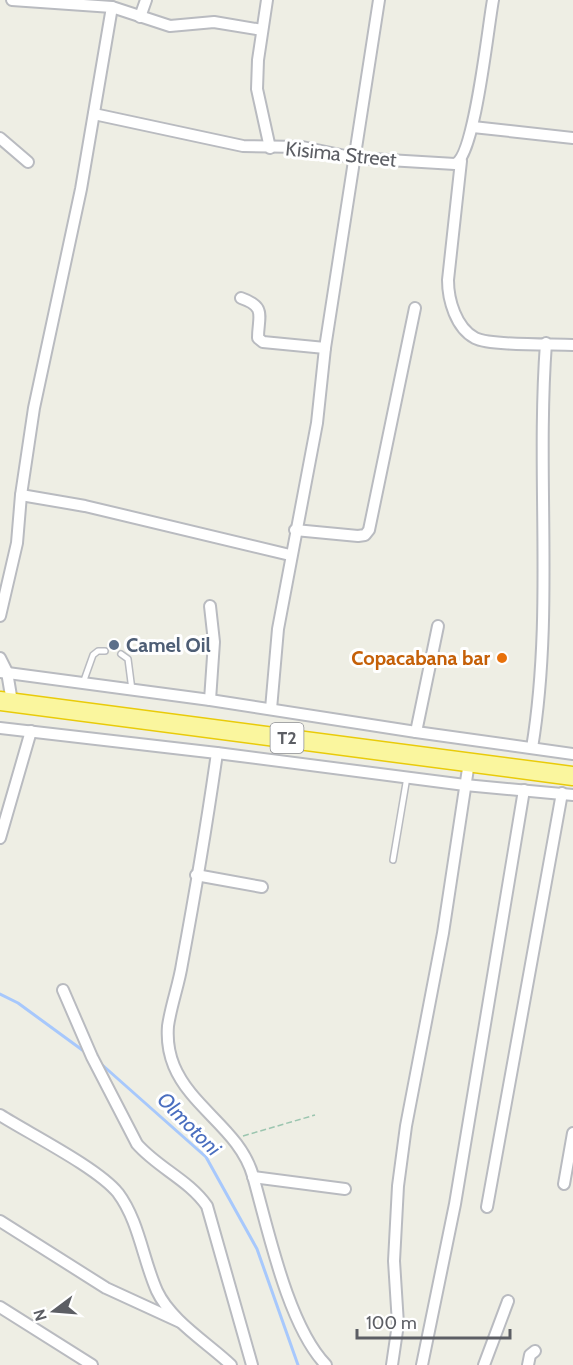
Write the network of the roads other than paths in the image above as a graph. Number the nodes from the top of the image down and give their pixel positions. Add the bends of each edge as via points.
1 (12, 0) edge
2 (29, 0) edge
3 (146, 0) edge
4 (267, 0) edge
5 (380, 0) edge
6 (493, 0) edge
7 (112, 7) junction
8 (140, 17) junction
9 (262, 30) junction
10 (94, 114) junction
11 (473, 127) junction
12 (0, 138) edge
13 (573, 138) edge
14 (270, 148) junction
15 (355, 158) junction
16 (461, 161) junction
17 (28, 162) dead end
18 (241, 298) dead end
19 (415, 308) dead end
20 (546, 344) junction
21 (573, 345) edge
22 (325, 348) junction
23 (21, 495) junction
24 (295, 530) junction
25 (290, 555) junction
26 (210, 606) dead end
27 (0, 616) edge
28 (438, 626) dead end
29 (105, 651) dead end
30 (121, 654) dead end
31 (0, 658) edge
32 (3, 672) edge
33 (83, 683) junction
34 (132, 690) junction
35 (210, 700) junction
36 (6, 702) edge
37 (271, 709) junction
38 (0, 728) edge
39 (31, 730) junction
40 (416, 732) junction
41 (338, 745) junction
42 (532, 748) junction
43 (217, 753) junction
44 (573, 753) edge
45 (469, 762) junction
46 (335, 768) junction
47 (573, 776) edge
48 (407, 777) junction
49 (465, 785) junction
50 (524, 790) junction
51 (567, 794) edge
52 (0, 838) edge
53 (393, 860) dead end
54 (196, 875) junction
55 (262, 887) dead end
56 (63, 990) dead end
57 (0, 1115) edge
58 (573, 1133) edge
59 (253, 1177) junction
60 (564, 1184) dead end
61 (345, 1189) dead end
62 (487, 1207) dead end
63 (0, 1221) edge
64 (508, 1301) dead end
65 (0, 1307) edge
66 (187, 1326) junction
67 (535, 1351) dead end
68 (92, 1365) edge
69 (231, 1365) edge
70 (252, 1365) edge
71 (326, 1365) edge
72 (392, 1365) edge
73 (422, 1365) edge
74 (484, 1365) edge
75 (528, 1365) edge

1 - 2 street
2 - 7 street
3 - 8 street
4 - 9 street
5 - 15 street
6 - 11 street
7 - 8 street
7 - 10 street
8 - 9 street via 170,26 214,22
9 - 14 street via 257,88
10 - 14 street, Kisima Street via 243,146
10 - 23 street via 34,408
11 - 13 street
11 - 16 street
12 - 17 street
14 - 15 street, Kisima Street via 302,147
15 - 16 street, Kisima Street via 450,164
15 - 22 street
16 - 20 street via 447,280 453,307 474,338
18 - 22 street via 258,308 258,338 262,342
19 - 24 street via 369,530 358,536
20 - 21 street
20 - 42 street via 542,397 544,659
22 - 24 street via 316,423
23 - 25 street via 85,506
23 - 27 street via 16,552
24 - 25 street
25 - 37 street
26 - 35 street via 214,642
28 - 40 street
29 - 33 lane via 93,656
30 - 34 lane via 128,659
31 - 32 street
32 - 33 street
32 - 36 street
33 - 34 street
34 - 35 street
35 - 37 street
36 - 41 highway, T2
37 - 40 street
38 - 39 street
39 - 43 street
39 - 52 street
40 - 42 street
41 - 45 highway, T2
41 - 46 street
42 - 44 street
43 - 46 street
43 - 54 street
45 - 47 highway, T2
45 - 49 street
46 - 48 street
48 - 49 street
48 - 53 lane
49 - 50 street
49 - 72 street via 399,1176 394,1261 398,1324
50 - 51 street
50 - 73 street via 455,1204
51 - 62 street
54 - 55 street
54 - 59 street via 179,984 168,1026 168,1045 187,1090 234,1138
56 - 70 street via 137,1144 207,1206
57 - 66 street via 91,1171 117,1192 127,1206 158,1292
58 - 60 street
59 - 61 street
59 - 71 street via 286,1288 307,1340
63 - 66 street via 106,1287
64 - 74 street
65 - 68 street
66 - 69 street
67 - 75 street

